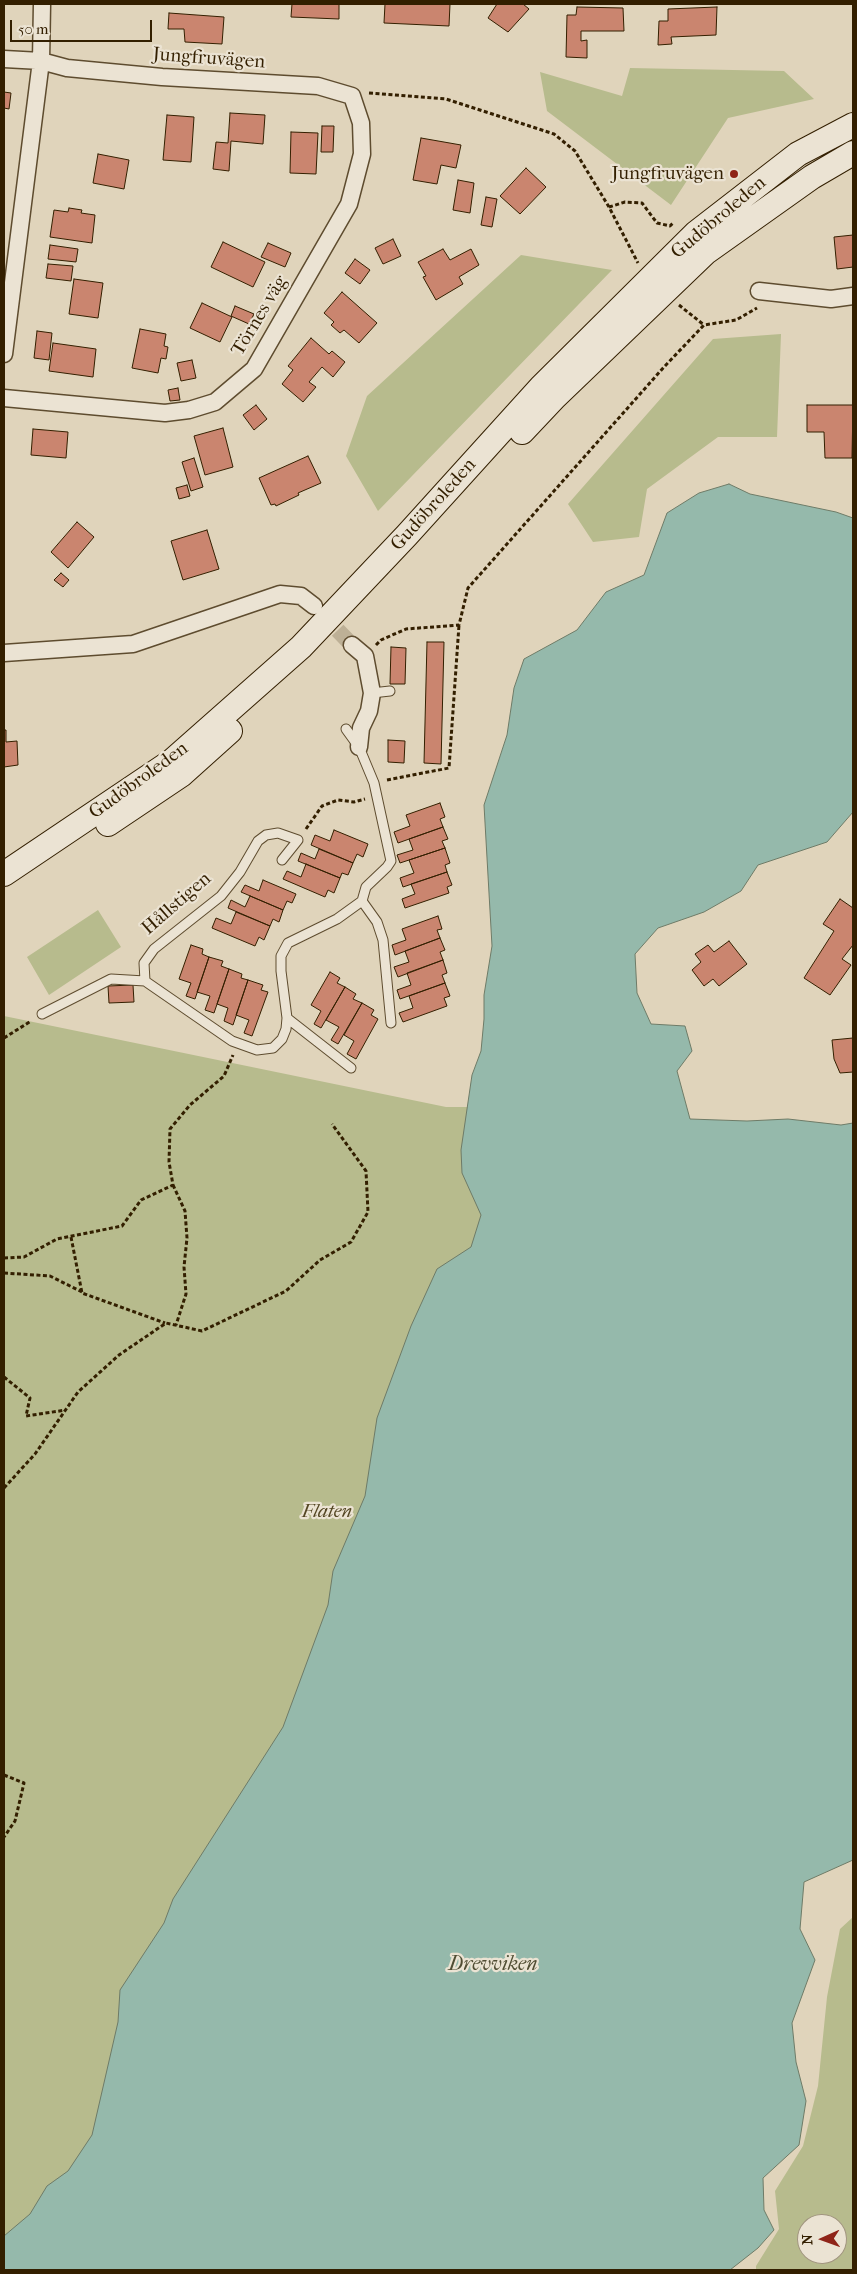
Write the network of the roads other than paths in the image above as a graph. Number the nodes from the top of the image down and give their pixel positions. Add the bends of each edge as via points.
1 (42, 4) edge
2 (4, 59) edge
3 (41, 61) junction
4 (352, 96) joint
5 (853, 125) edge
6 (853, 153) edge
7 (759, 292) dead end
8 (853, 296) edge
9 (4, 354) edge
10 (4, 398) edge
11 (314, 606) tunnel mouth
12 (352, 645) tunnel mouth
13 (4, 653) edge
14 (390, 691) dead end
15 (372, 693) junction
16 (346, 729) dead end
17 (359, 747) junction
18 (282, 860) dead end
19 (4, 874) edge
20 (4, 892) edge
21 (362, 901) junction
22 (145, 981) junction
23 (42, 1014) road end
24 (287, 1018) junction
25 (391, 1023) dead end
26 (351, 1068) dead end

1 - 3 street
2 - 3 street, Jungfruvägen
3 - 4 street, Jungfruvägen via 67,68 162,77 318,86
3 - 9 street
4 - 10 street, Törnes väg via 361,123 362,154 349,204 254,369 215,402 165,413
5 - 19 main road, Gudöbroleden via 798,154 696,233 541,387 302,647 172,761
6 - 20 main road, Gudöbroleden via 812,177 706,253 555,397 313,656 181,775
7 - 8 street via 831,299
11 - 13 street via 301,596 280,594 133,644
12 - 15 street via 365,656
14 - 15 lane
15 - 17 street via 369,711 361,728
16 - 17 lane
17 - 21 lane via 374,783 391,861 366,887
18 - 22 lane, Hållstigen via 298,840 278,833 266,835 258,841 221,896 154,949 144,963
21 - 24 lane via 337,919 288,943 281,956
21 - 25 lane via 377,922 383,940
22 - 23 lane via 111,979
22 - 24 lane via 232,1041 257,1050 273,1048 282,1039
24 - 26 lane

